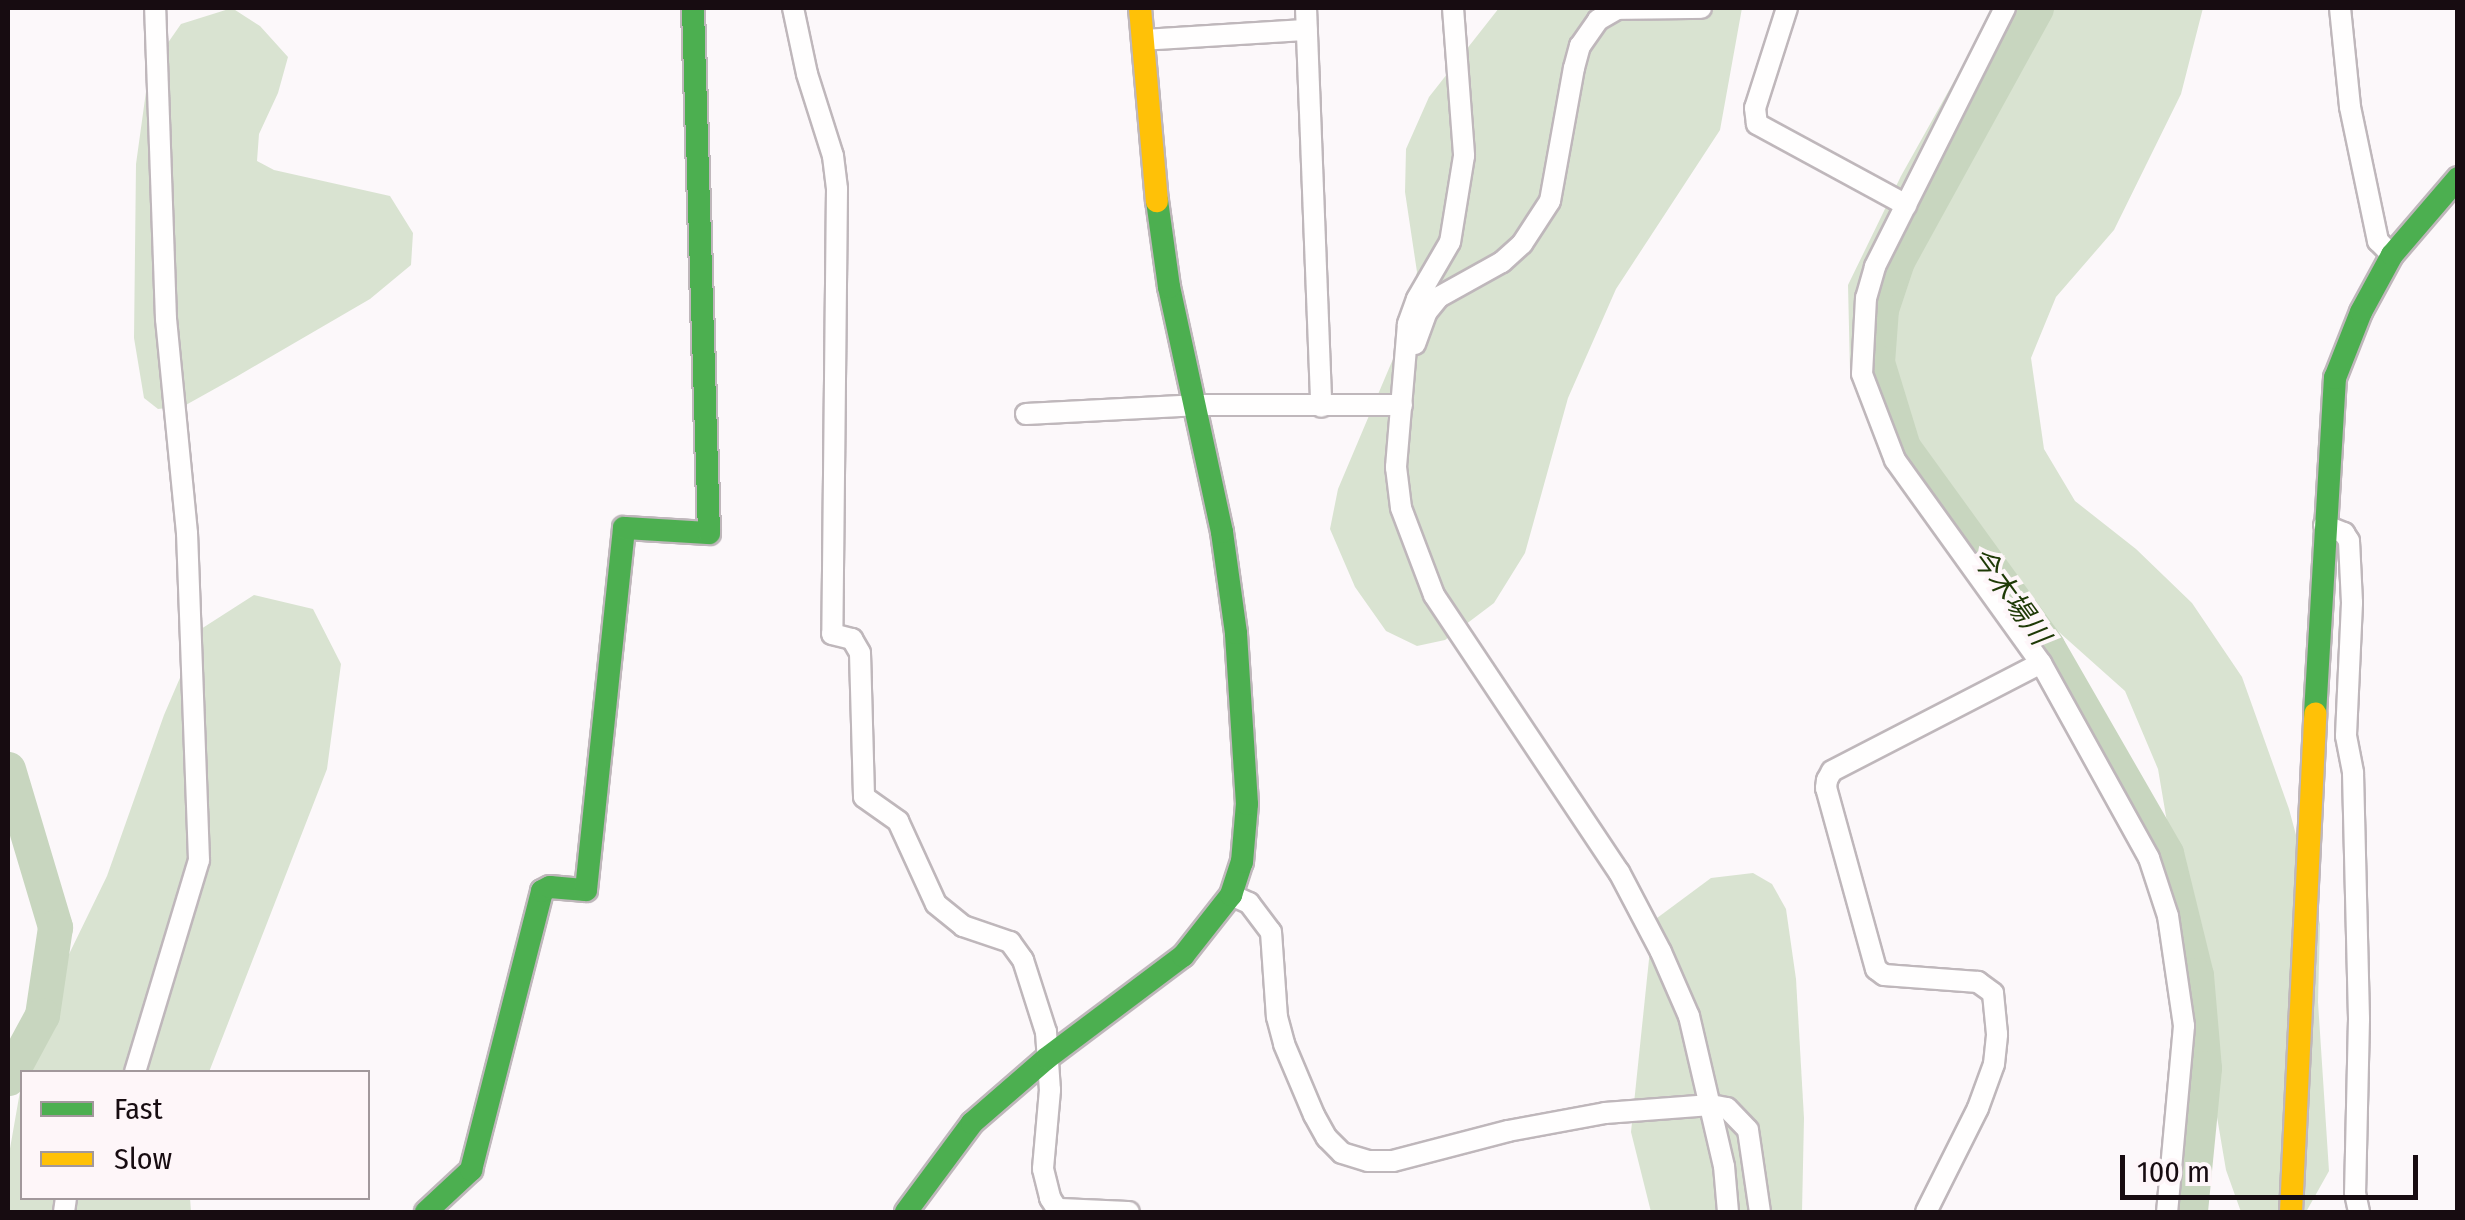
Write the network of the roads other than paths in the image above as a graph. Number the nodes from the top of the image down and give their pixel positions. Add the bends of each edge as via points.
1 (155, 8) edge
2 (693, 8) edge
3 (793, 8) edge
4 (1140, 8) edge
5 (1306, 8) edge
6 (1454, 8) edge
7 (1701, 8) edge
8 (1787, 8) edge
9 (2005, 8) edge
10 (2340, 8) edge
11 (1307, 30) junction
12 (1142, 40) junction
13 (2458, 178) edge
14 (1906, 205) junction
15 (2392, 255) junction
16 (1406, 352) junction
17 (1195, 405) junction
18 (1402, 405) junction
19 (1321, 407) junction
20 (1026, 414) dead end
21 (2324, 525) junction
22 (2041, 663) junction
23 (1231, 895) junction
24 (1047, 1058) junction
25 (136, 1070) edge
26 (1711, 1105) junction
27 (1059, 1210) edge
28 (426, 1212) edge
29 (906, 1212) edge
30 (1130, 1212) edge
31 (1728, 1212) edge
32 (1760, 1212) edge
33 (1926, 1212) edge
34 (2167, 1212) edge
35 (2290, 1212) edge
36 (2359, 1212) edge

1 - 25 street via 163,262 187,533 199,860
2 - 28 street via 710,533 624,528 586,890 550,886 540,896 471,1170
3 - 24 street via 837,189 832,634 852,638 860,654 864,798 898,821 949,918 1017,950 1039,1004
4 - 12 street
5 - 11 street
6 - 16 street via 1464,156 1450,242 1412,311
7 - 16 street via 1617,10 1598,20 1574,68 1550,202 1502,262 1439,297
8 - 14 street via 1754,108 1757,124
9 - 14 street
10 - 15 street via 2350,107 2378,241
11 - 12 street
11 - 19 street
12 - 17 street via 1169,287
13 - 15 street
14 - 22 street via 1866,298 1862,374 1895,460
15 - 21 street via 2336,378
16 - 18 street
17 - 19 street
17 - 20 street
17 - 23 street via 1222,532 1243,712 1247,832
18 - 19 street
18 - 26 street via 1396,466 1415,552 1498,697 1620,872 1688,1016
21 - 35 street
21 - 36 street via 2349,541 2351,572 2346,736 2353,773
22 - 33 street via 1832,771 1827,780 1876,969 1978,982 1993,993 1994,1064
22 - 34 street via 2148,858 2168,916 2184,1026
23 - 24 street via 1183,956
23 - 26 street via 1266,922 1284,1044 1327,1138 1353,1158 1393,1161 1605,1113
24 - 27 street via 1043,1169
24 - 29 street via 972,1123
26 - 31 street
26 - 32 street via 1726,1108 1748,1130
27 - 30 street

